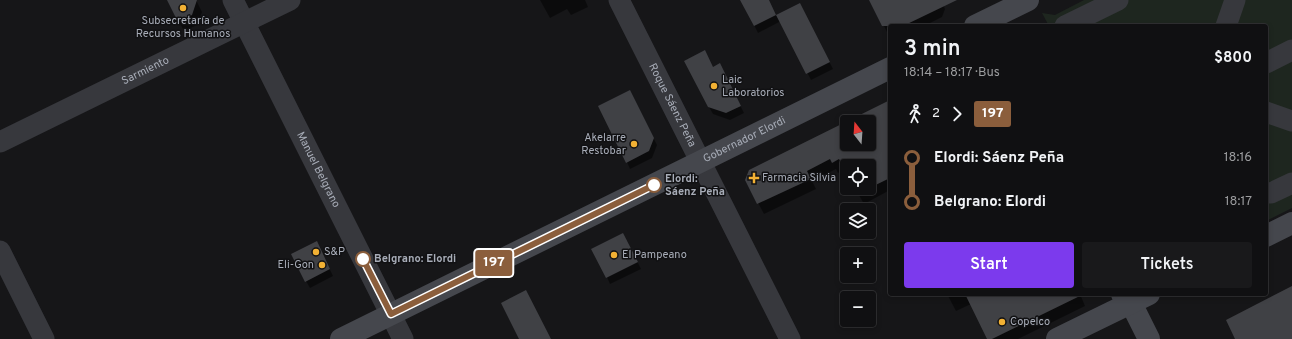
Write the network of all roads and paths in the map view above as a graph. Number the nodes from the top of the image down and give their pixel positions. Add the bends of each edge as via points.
1 (233, 0) edge
2 (290, 0) edge
3 (619, 0) edge
4 (1028, 0) edge
5 (1118, 0) edge
6 (1235, 0) edge
7 (985, 18) edge
8 (244, 22) junction
9 (1069, 24) edge
10 (1227, 24) edge
11 (1292, 50) edge
12 (1268, 62) edge
13 (888, 69) edge
14 (1268, 113) edge
15 (1292, 121) edge
16 (0, 142) edge
17 (700, 162) junction
18 (1292, 183) edge
19 (1272, 194) dead end
20 (1292, 223) edge
21 (1268, 235) edge
22 (0, 251) edge
23 (1134, 297) edge
24 (391, 314) junction
25 (44, 339) edge
26 (341, 339) edge
27 (403, 339) edge
28 (790, 339) edge
29 (1057, 339) edge
30 (1149, 339) edge

1 - 8 street, Manuel Belgrano
2 - 8 street, Sarmiento
3 - 17 street, Roque Sáenz Peña
4 - 7 street
5 - 9 street
6 - 10 street
8 - 16 street, Sarmiento
8 - 24 street, Manuel Belgrano
11 - 12 street
13 - 17 street, Gobernador Elordi
14 - 15 street
17 - 24 street, Gobernador Elordi
17 - 28 street, Roque Sáenz Peña
18 - 19 street
20 - 21 street
22 - 25 street
23 - 29 street
23 - 30 street
24 - 26 street, Gobernador Elordi
24 - 27 street, Manuel Belgrano

